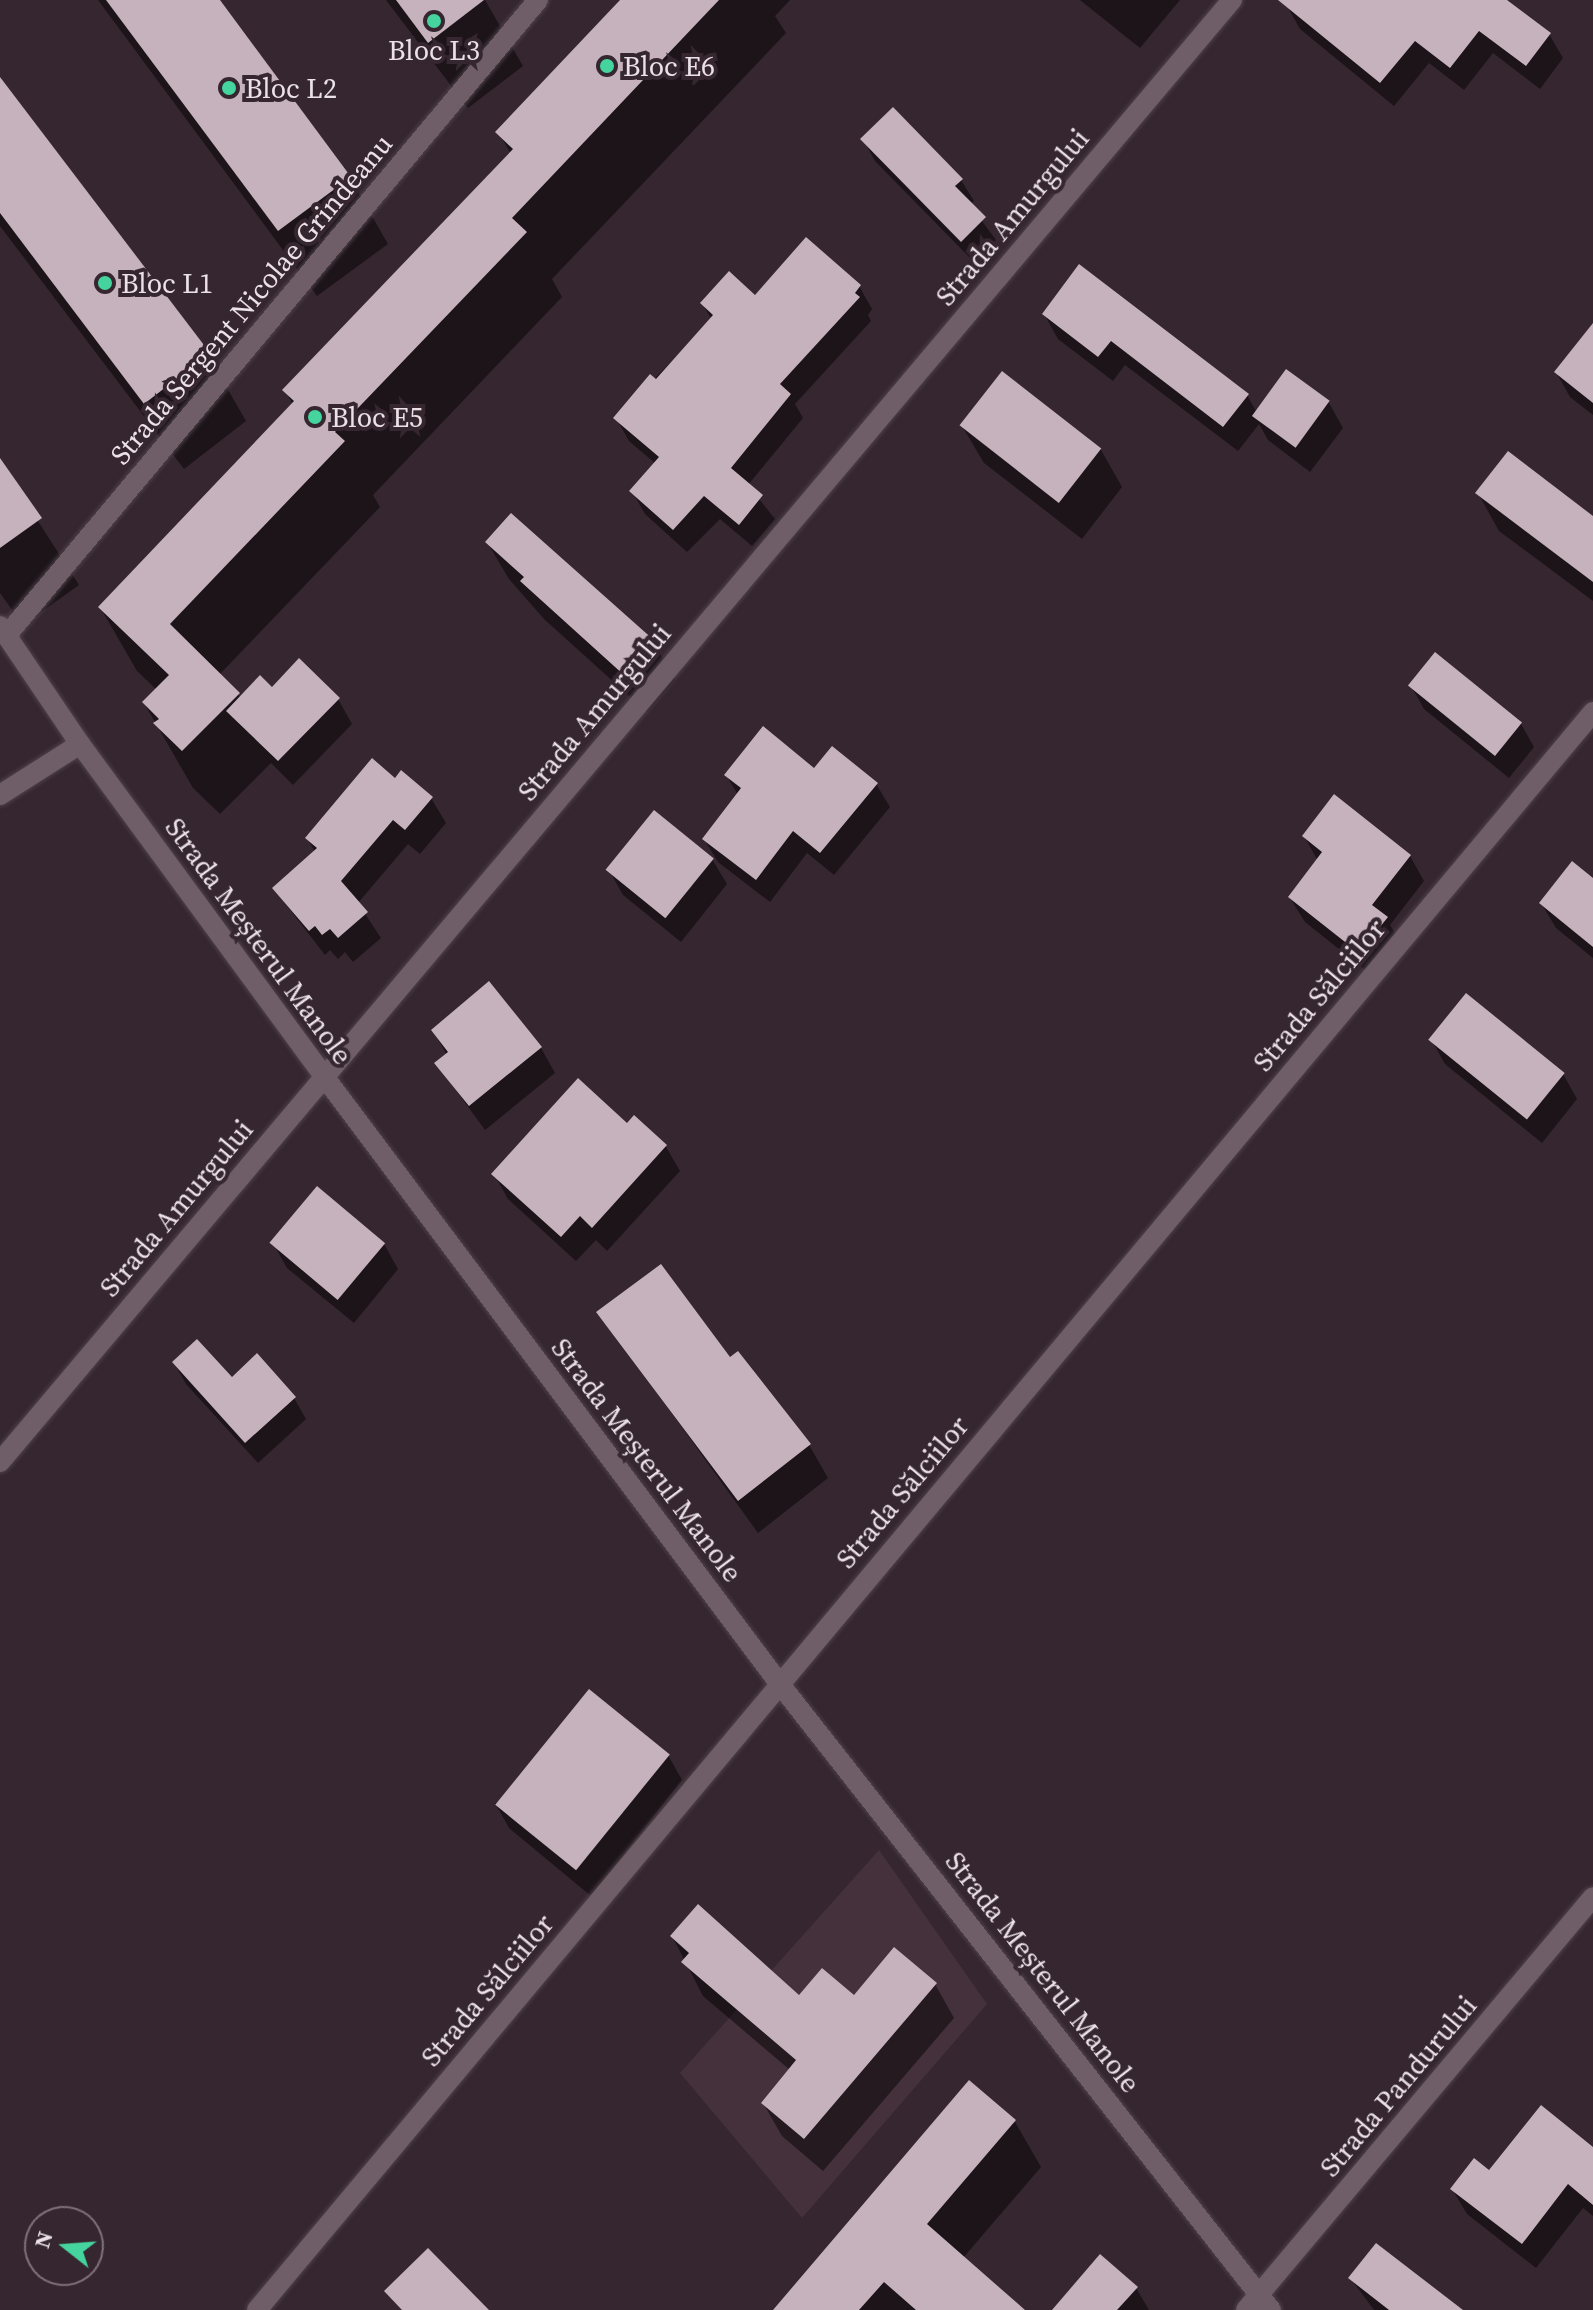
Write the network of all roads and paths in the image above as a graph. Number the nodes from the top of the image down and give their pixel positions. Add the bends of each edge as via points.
1 (538, 0) edge
2 (1232, 0) edge
3 (3, 630) edge
4 (1593, 712) edge
5 (80, 744) junction
6 (0, 795) edge
7 (323, 1075) junction
8 (0, 1462) edge
9 (779, 1683) junction
10 (1593, 1897) edge
11 (1259, 2305) edge
12 (257, 2310) edge

1 - 3 street, Strada Sergent Nicolae Grindeanu
2 - 7 street, Strada Amurgului
3 - 5 street, Strada Meșterul Manole
4 - 9 street, Strada Sălciilor
5 - 6 street
5 - 7 street, Strada Meșterul Manole
7 - 8 street, Strada Amurgului
7 - 9 street, Strada Meșterul Manole
9 - 11 street, Strada Meșterul Manole
9 - 12 street, Strada Sălciilor
10 - 11 street, Strada Pandurului

